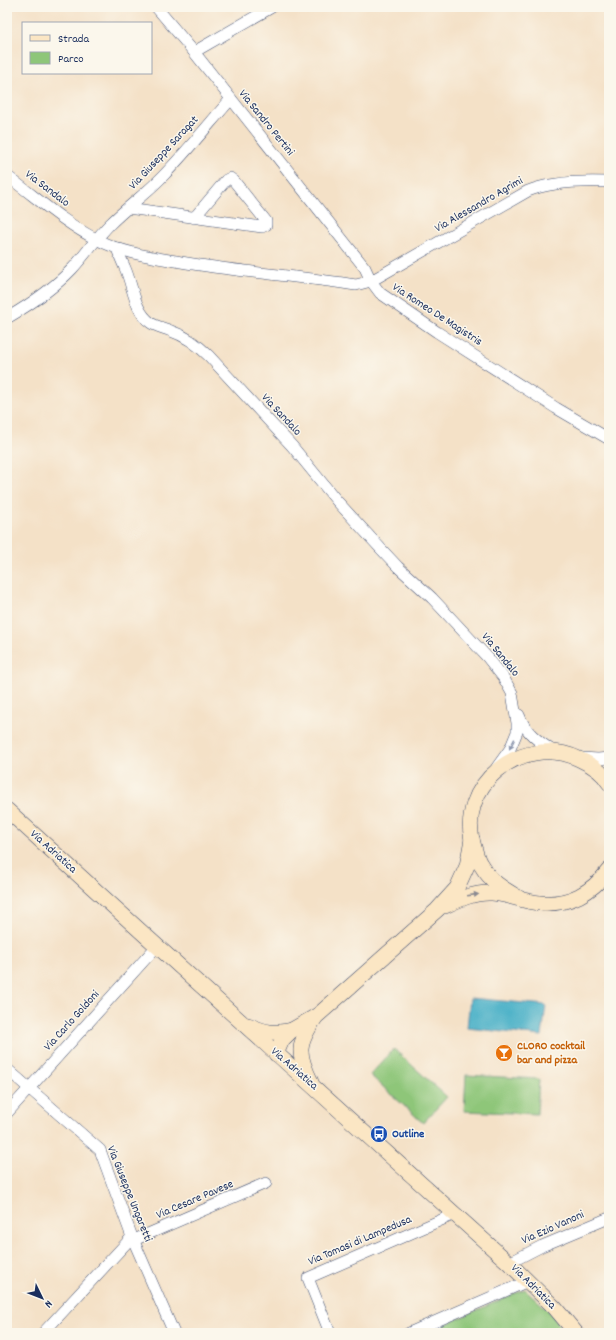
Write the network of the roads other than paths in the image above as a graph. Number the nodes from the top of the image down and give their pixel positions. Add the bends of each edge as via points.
1 (156, 7) edge
2 (272, 7) edge
3 (194, 52) junction
4 (231, 99) junction
5 (7, 176) edge
6 (609, 182) edge
7 (128, 208) junction
8 (194, 218) junction
9 (96, 239) junction
10 (117, 248) junction
11 (371, 281) junction
12 (7, 318) edge
13 (609, 439) edge
14 (515, 707) junction
15 (553, 751) junction
16 (568, 754) junction
17 (609, 758) edge
18 (490, 777) junction
19 (609, 783) edge
20 (7, 810) edge
21 (472, 839) junction
22 (609, 870) edge
23 (604, 883) edge
24 (519, 898) junction
25 (437, 910) junction
26 (157, 946) junction
27 (241, 1023) junction
28 (298, 1034) junction
29 (276, 1054) junction
30 (7, 1069) edge
31 (313, 1087) junction
32 (29, 1088) junction
33 (7, 1113) edge
34 (266, 1183) dead end
35 (455, 1214) junction
36 (609, 1218) edge
37 (133, 1239) junction
38 (509, 1263) junction
39 (528, 1280) junction
40 (43, 1333) edge
41 (174, 1333) edge
42 (330, 1333) edge
43 (409, 1333) edge
44 (576, 1333) edge

1 - 3 street, Via Sandro Pertini
2 - 3 street
3 - 4 street, Via Sandro Pertini
4 - 7 street, Via Giuseppe Saragat via 165,174
4 - 11 street, Via Sandro Pertini via 365,268
5 - 9 street, Via Sandalo
6 - 11 street, Via Alessandro Agrimi via 590,181 538,186 528,190
7 - 8 street
7 - 9 street, Via Giuseppe Saragat
8 - 8 street via 262,227 266,225 266,221 230,178
9 - 10 street, Via Sandalo
9 - 12 street, Via Giuseppe Saragat via 82,258 50,290
10 - 11 street via 157,258 230,270 356,285
10 - 14 street, Via Sandalo via 135,299 146,318 187,338 209,356 292,446 377,545 432,598 488,658 508,684
11 - 13 street, Via Romeo De Magistris via 380,293 437,332
14 - 15 street, Via Sandalo via 522,725 535,739
14 -> 18 street, Via Sandalo via 518,723 515,740
15 - 16 street
15 - 18 street via 530,753 508,762
16 - 17 street via 589,759
16 - 19 street via 590,764
18 - 21 street via 478,795 472,817
20 - 26 street, Via Adriatica
21 - 24 street via 480,864 496,884
21 - 25 street via 467,866 457,888
22 - 23 street
23 - 24 street via 561,902 540,903
25 -> 24 street via 463,897 491,893
25 - 28 street
26 - 27 street, Via Adriatica
26 - 32 street, Via Carlo Goldoni
27 - 28 street via 275,1034
27 - 29 street, Via Adriatica
28 - 29 street via 296,1047 286,1053
28 - 31 street via 303,1065
29 - 31 street, Via Adriatica
30 - 32 street, Via Giuseppe Ungaretti
31 - 35 street, Via Adriatica
32 - 33 street, Via Carlo Goldoni
32 - 37 street, Via Giuseppe Ungaretti via 100,1150
34 - 37 street, Via Cesare Pavese
35 - 38 street, Via Adriatica
35 - 42 street, Via Tomasi di Lampedusa via 308,1278
36 - 38 street, Via Ezio Vanoni
37 - 40 street
37 - 41 street, Via Giuseppe Ungaretti
38 - 39 street, Via Adriatica
39 - 43 street
39 - 44 street, Via Adriatica

